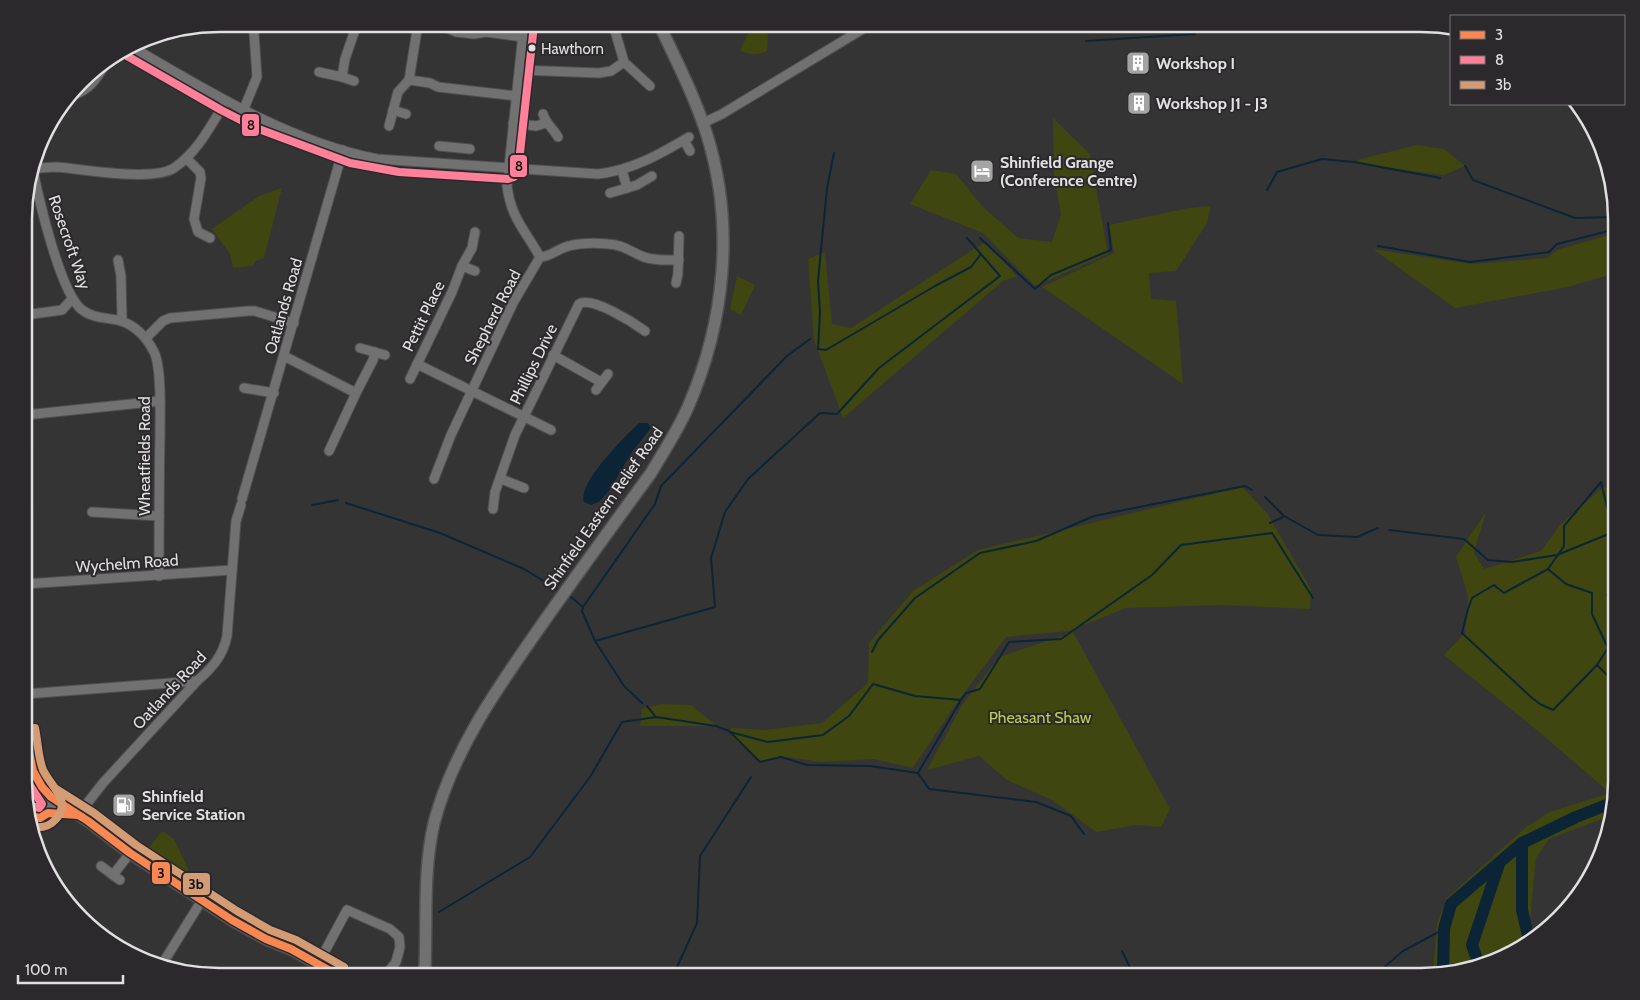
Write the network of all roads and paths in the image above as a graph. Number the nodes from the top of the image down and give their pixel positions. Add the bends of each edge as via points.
1 (254, 32) edge
2 (354, 32) edge
3 (416, 32) edge
4 (456, 32) edge
5 (486, 32) edge
6 (486, 32) edge
7 (523, 32) edge
8 (615, 32) edge
9 (663, 32) edge
10 (858, 32) edge
11 (523, 37) junction
12 (139, 51) edge
13 (624, 62) junction
14 (520, 70) junction
15 (319, 72) dead end
16 (342, 77) junction
17 (95, 80) edge
18 (409, 80) junction
19 (354, 81) dead end
20 (650, 86) dead end
21 (82, 92) edge
22 (517, 96) junction
23 (226, 101) junction
24 (393, 110) junction
25 (243, 111) junction
26 (406, 114) dead end
27 (544, 114) dead end
28 (513, 123) junction
29 (546, 123) junction
30 (703, 123) junction
31 (389, 126) dead end
32 (558, 137) dead end
33 (439, 146) dead end
34 (452, 148) junction
35 (470, 149) dead end
36 (343, 150) junction
37 (690, 152) dead end
38 (186, 158) junction
39 (450, 165) junction
40 (39, 169) edge
41 (508, 169) junction
42 (622, 170) junction
43 (652, 176) dead end
44 (36, 184) edge
45 (628, 188) junction
46 (610, 192) dead end
47 (475, 232) dead end
48 (680, 236) dead end
49 (210, 238) dead end
50 (540, 257) junction
51 (118, 260) dead end
52 (679, 260) junction
53 (462, 266) junction
54 (475, 271) dead end
55 (676, 283) dead end
56 (72, 300) junction
57 (32, 314) edge
58 (122, 321) junction
59 (294, 323) junction
60 (645, 332) dead end
61 (146, 338) junction
62 (360, 348) dead end
63 (375, 352) junction
64 (385, 355) dead end
65 (554, 355) junction
66 (284, 356) junction
67 (417, 364) junction
68 (608, 374) dead end
69 (410, 379) dead end
70 (601, 382) junction
71 (244, 388) dead end
72 (596, 390) dead end
73 (472, 391) junction
74 (274, 393) junction
75 (356, 393) junction
76 (160, 401) junction
77 (32, 414) edge
78 (524, 416) junction
79 (552, 430) dead end
80 (329, 450) dead end
81 (434, 479) dead end
82 (501, 479) junction
83 (524, 488) dead end
84 (493, 510) dead end
85 (92, 512) dead end
86 (159, 516) junction
87 (232, 570) junction
88 (158, 576) junction
89 (32, 584) edge
90 (197, 681) junction
91 (32, 693) edge
92 (32, 766) edge
93 (33, 771) junction
94 (32, 774) edge
95 (33, 790) edge
96 (48, 794) junction
97 (78, 815) junction
98 (37, 818) edge
99 (130, 853) junction
100 (100, 866) dead end
101 (202, 900) junction
102 (166, 960) edge
103 (318, 964) junction
104 (325, 968) edge
105 (391, 968) edge
106 (425, 968) edge

1 - 25 street via 257,77
2 - 16 street
3 - 18 street
4 - 5 street
6 - 11 street
7 - 11 street
8 - 13 street
9 - 30 main road, Shinfield Eastern Relief Road
10 - 30 street
11 - 14 street
12 - 23 street
13 - 14 street via 611,71 599,73
13 - 20 street
14 - 22 street
15 - 16 street
16 - 19 street
17 - 21 street
18 - 22 street via 438,87
18 - 24 street via 398,92
22 - 28 street
23 - 25 street
23 - 38 street via 202,140
24 - 26 street
24 - 31 street
25 - 36 street
27 - 29 street
28 - 29 street via 536,126
28 - 41 street
29 - 32 street
30 - 106 main road, Shinfield Eastern Relief Road via 718,179 723,247 720,301 702,367 682,419 651,473 498,688 452,770 434,825 429,853
33 - 34 street
34 - 35 street
34 - 39 street
36 - 39 street via 377,159
36 - 59 street, Oatlands Road
37 - 42 street via 687,138
38 - 40 street via 173,169 154,173 120,174 54,167
38 - 49 street via 200,172 201,178 194,219 196,236
39 - 41 street
41 - 42 street via 587,174
41 - 50 street, Shepherd Road via 509,204
42 - 45 street
43 - 45 street
44 - 56 street, Rosecroft Way via 54,252
45 - 46 street
47 - 53 street, Pettit Place via 472,248
48 - 52 street
50 - 52 street via 569,245 611,244 623,246 644,257
50 - 73 street, Shepherd Road via 513,303
51 - 58 street
52 - 55 street
53 - 54 street
53 - 67 street, Pettit Place
56 - 57 street via 62,310
56 - 58 street, Rosecroft Way via 94,316
58 - 61 street, Rosecroft Way
59 - 61 street via 248,310 170,318
59 - 66 street, Oatlands Road
60 - 65 street, Phillips Drive via 626,318 588,301 583,302
61 - 76 street, Wheatfields Road via 155,354
62 - 63 street
63 - 64 street
63 - 75 street
65 - 70 street
65 - 78 street, Phillips Drive
66 - 74 street, Oatlands Road
66 - 75 street
67 - 69 street, Pettit Place
67 - 73 street
68 - 70 street
70 - 72 street
71 - 74 street
73 - 78 street
73 - 81 street, Shepherd Road
74 - 87 street, Oatlands Road via 236,521
75 - 80 street
76 - 77 street
76 - 86 street, Wheatfields Road
78 - 79 street
78 - 82 street, Phillips Drive
82 - 83 street
82 - 84 street, Phillips Drive via 495,492
85 - 86 street
86 - 88 street, Wheatfields Road
87 - 88 street, Wychelm Road
87 - 90 street, Oatlands Road via 223,651
88 - 89 street, Wychelm Road
90 - 91 street
90 - 97 street, Oatlands Road via 103,783
92 - 93 main road
93 - 94 main road
93 - 96 main road
95 - 96 main road via 39,788
96 - 97 main road
96 - 98 main road via 52,806
97 - 98 main road
97 - 99 main road
99 - 100 street via 117,878
99 - 101 main road
101 - 102 street
101 - 103 main road via 249,930
103 - 104 main road
103 - 105 street via 347,910 399,936 400,947

